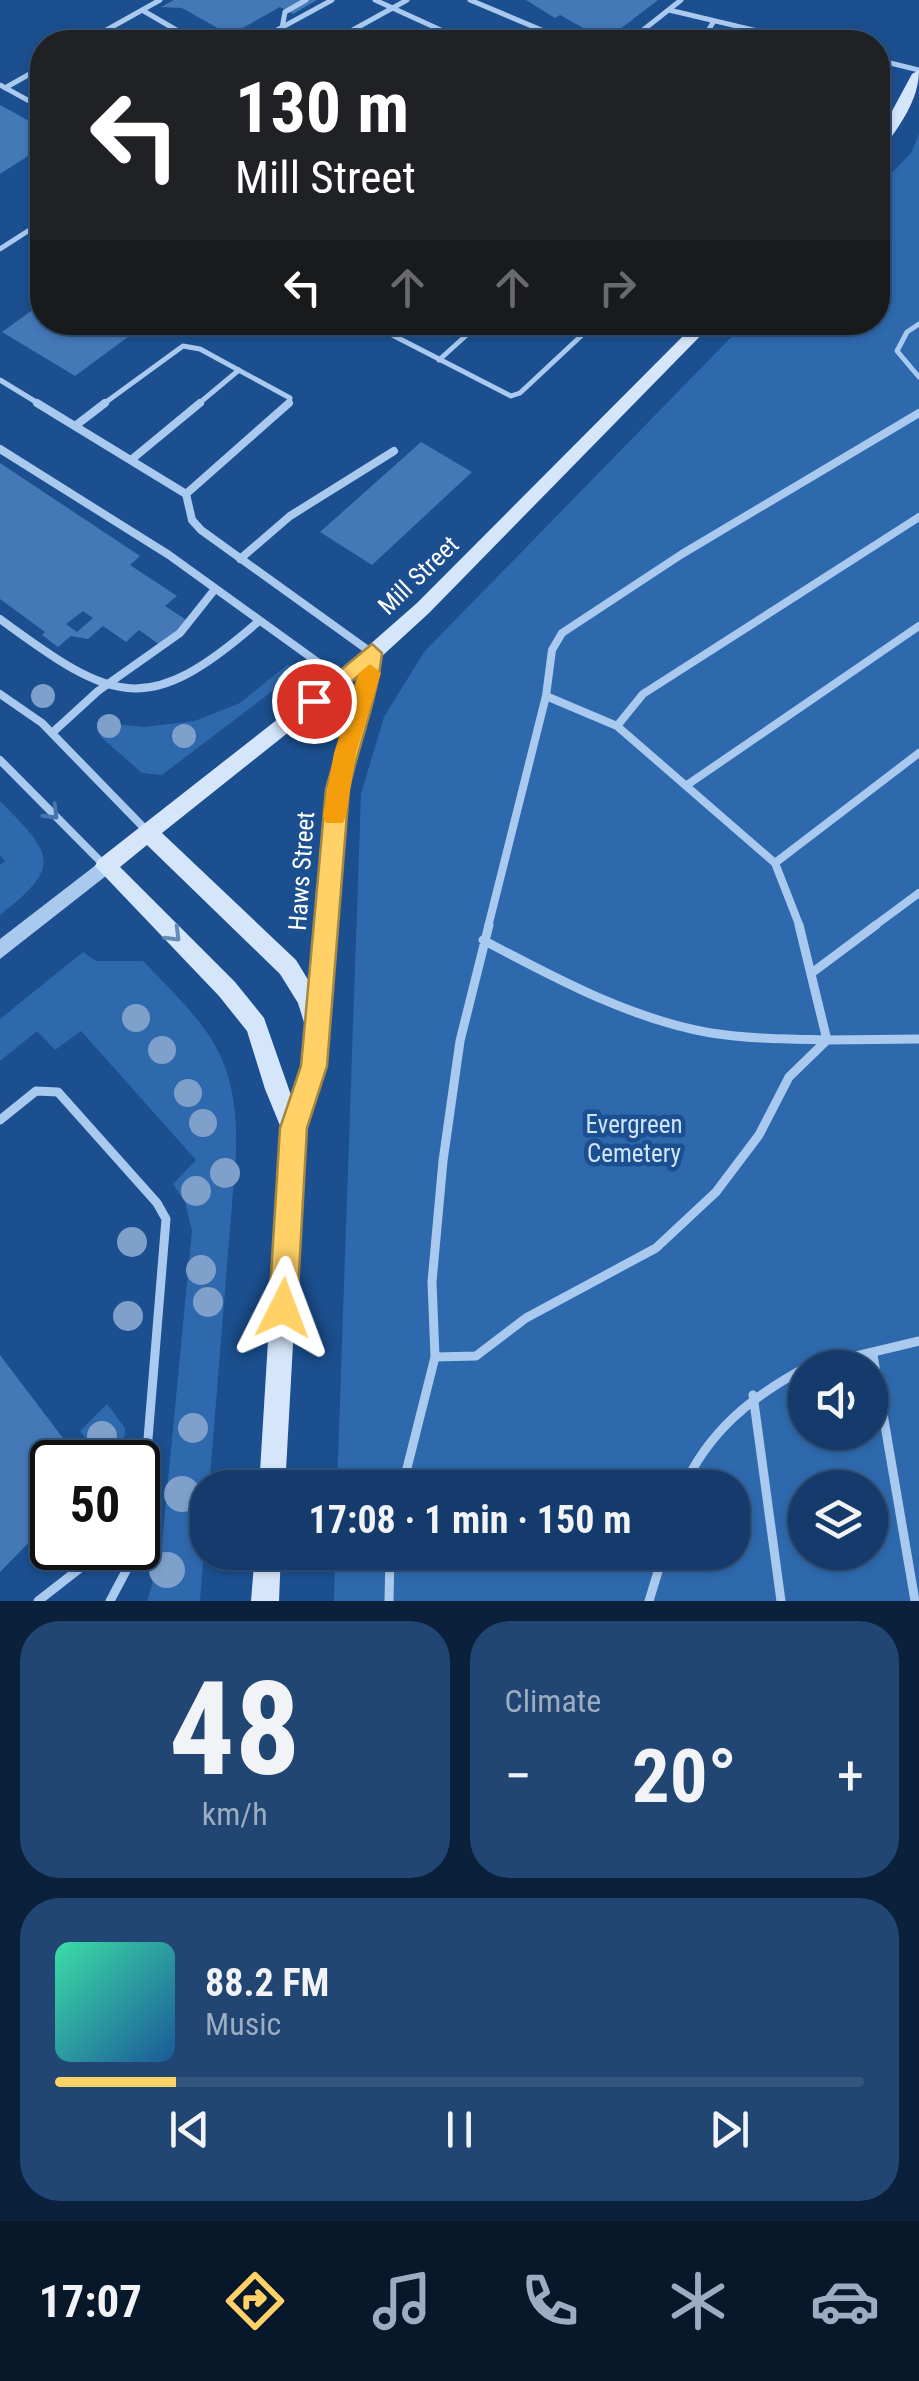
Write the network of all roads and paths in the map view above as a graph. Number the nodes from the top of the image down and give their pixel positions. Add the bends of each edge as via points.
1 (160, 0) edge
2 (306, 0) edge
3 (332, 0) edge
4 (375, 0) edge
5 (407, 0) edge
6 (470, 0) edge
7 (682, 0) edge
8 (392, 8) junction
9 (142, 10) junction
10 (669, 10) junction
11 (714, 21) junction
12 (282, 28) junction
13 (106, 30) edge
14 (176, 30) edge
15 (278, 30) edge
16 (353, 30) edge
17 (441, 30) edge
18 (541, 30) edge
19 (644, 30) edge
20 (708, 30) edge
21 (753, 30) edge
22 (890, 64) edge
23 (30, 72) edge
24 (919, 72) edge
25 (2, 86) edge
26 (30, 101) edge
27 (890, 123) edge
28 (894, 124) junction
29 (890, 130) edge
30 (30, 230) edge
31 (0, 249) edge
32 (919, 324) edge
33 (392, 335) edge
34 (467, 335) edge
35 (582, 335) edge
36 (694, 335) edge
37 (439, 360) junction
38 (240, 370) junction
39 (919, 377) edge
40 (0, 380) edge
41 (919, 413) edge
42 (74, 426) junction
43 (0, 449) edge
44 (394, 451) dead end
45 (130, 460) junction
46 (186, 494) junction
47 (919, 517) edge
48 (240, 559) junction
49 (215, 589) junction
50 (0, 619) edge
51 (260, 621) junction
52 (919, 626) edge
53 (372, 653) junction
54 (342, 679) junction
55 (106, 686) junction
56 (0, 694) edge
57 (546, 696) junction
58 (617, 726) junction
59 (52, 733) junction
60 (919, 753) edge
61 (0, 760) edge
62 (687, 785) junction
63 (148, 832) junction
64 (775, 863) junction
65 (105, 866) junction
66 (919, 893) edge
67 (483, 940) junction
68 (0, 950) edge
69 (813, 972) junction
70 (317, 1038) junction
71 (919, 1039) edge
72 (827, 1040) junction
73 (0, 1120) edge
74 (294, 1128) junction
75 (919, 1341) edge
76 (888, 1350) edge
77 (435, 1357) junction
78 (788, 1377) edge
79 (753, 1395) junction
80 (146, 1440) edge
81 (888, 1443) edge
82 (273, 1470) edge
83 (407, 1470) edge
84 (693, 1470) edge
85 (78, 1570) edge
86 (126, 1570) edge
87 (267, 1570) edge
88 (390, 1570) edge
89 (658, 1570) edge
90 (38, 1601) edge
91 (110, 1601) edge
92 (265, 1601) edge
93 (389, 1601) edge
94 (649, 1601) edge
95 (780, 1601) edge
96 (915, 1601) edge

1 - 9 lane
2 - 12 lane via 286,10
3 - 12 lane
4 - 8 lane
5 - 8 lane
6 - 18 lane
7 - 10 lane
8 - 16 lane
8 - 17 lane
9 - 13 lane
9 - 14 lane
10 - 11 lane
10 - 19 lane
11 - 20 lane
11 - 21 lane
12 - 15 lane
22 - 24 lane
23 - 25 lane
24 - 28 main road
25 - 26 lane
27 - 28 lane
28 - 29 main road
30 - 31 lane
32 - 39 lane via 897,350
33 - 37 lane
34 - 37 lane
35 - 37 lane via 511,396
36 - 53 main road, Mill Street
38 - 42 lane via 200,348 176,348
38 - 45 lane
38 - 46 lane via 286,394 289,404
40 - 42 lane
41 - 57 lane via 562,633 552,650
42 - 45 lane
43 - 49 lane
44 - 48 lane via 290,516
45 - 46 lane
46 - 48 lane via 192,520
47 - 58 lane via 643,694
48 - 53 lane
49 - 51 lane
49 - 55 lane via 192,624 160,653
50 - 55 lane
51 - 54 lane
51 - 55 lane via 186,678 132,692
52 - 62 lane
53 - 54 main road, Mill Street
53 - 70 main road, Haws Street via 338,789
54 - 63 main road, Mill Street
55 - 59 lane
56 - 59 lane
57 - 58 lane
57 - 67 lane
58 - 62 lane
59 - 63 lane
60 - 64 lane
61 -> 65 lane
62 - 64 lane
63 - 65 main road, Mill Street
63 - 70 main road, Haws Street via 288,968 308,999
64 - 69 lane
65 - 68 street, Mill Street
65 -> 74 main road, Haws Street via 256,1026
66 - 69 lane
67 - 72 lane via 642,1014 738,1036
67 - 77 lane via 442,1161 432,1282
69 - 72 lane
70 - 74 main road, Haws Street
71 - 72 lane
72 - 77 lane via 789,1077 759,1135 716,1192 656,1248 526,1318 476,1356
73 - 80 lane via 36,1090 58,1092 163,1212 168,1234
74 - 82 main road, Haws Street
75 - 76 lane
77 - 83 lane
78 - 79 lane
79 - 84 lane
79 - 95 lane
81 - 96 lane
85 - 90 lane
86 - 91 lane
87 - 92 main road
88 - 93 lane
89 - 94 lane

